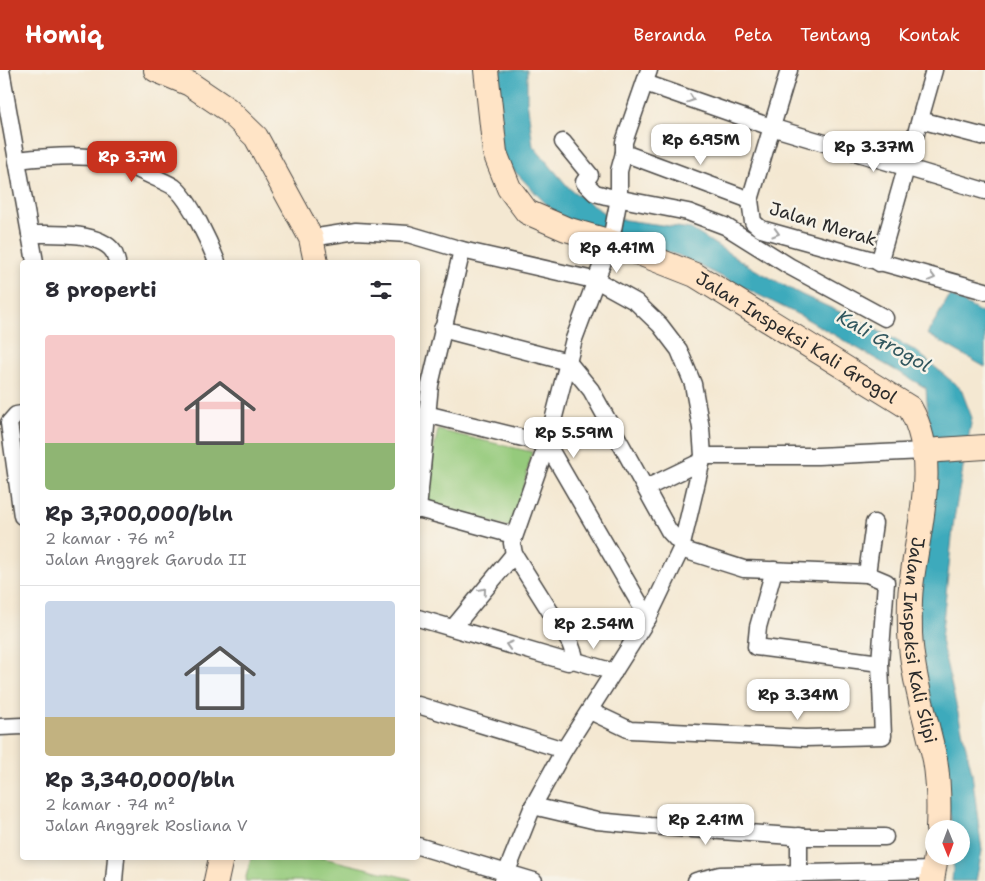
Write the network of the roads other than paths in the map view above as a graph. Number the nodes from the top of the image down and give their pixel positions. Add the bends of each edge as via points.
1 (1, 70) edge
2 (156, 70) edge
3 (486, 70) edge
4 (789, 70) edge
5 (934, 70) edge
6 (647, 76) edge
7 (920, 120) junction
8 (771, 127) junction
9 (985, 137) edge
10 (563, 142) dead end
11 (624, 153) junction
12 (17, 160) junction
13 (642, 162) junction
14 (906, 167) junction
15 (985, 190) edge
16 (750, 200) junction
17 (618, 202) junction
18 (30, 234) junction
19 (311, 238) junction
20 (611, 241) junction
21 (462, 250) junction
22 (35, 260) edge
23 (116, 260) edge
24 (216, 260) edge
25 (316, 260) edge
26 (879, 263) junction
27 (598, 281) junction
28 (985, 292) edge
29 (885, 318) dead end
30 (442, 329) junction
31 (568, 362) junction
32 (19, 414) edge
33 (426, 414) junction
34 (547, 444) junction
35 (984, 447) edge
36 (927, 451) junction
37 (703, 459) junction
38 (20, 486) edge
39 (420, 486) edge
40 (646, 488) junction
41 (420, 511) edge
42 (874, 523) dead end
43 (513, 535) junction
44 (681, 547) junction
45 (514, 554) junction
46 (774, 570) junction
47 (868, 574) junction
48 (648, 618) junction
49 (420, 619) edge
50 (453, 628) junction
51 (573, 660) junction
52 (880, 663) junction
53 (614, 672) junction
54 (420, 706) edge
55 (590, 711) junction
56 (20, 726) edge
57 (0, 727) edge
58 (564, 750) junction
59 (532, 806) junction
60 (938, 820) edge
61 (799, 836) junction
62 (885, 836) dead end
63 (420, 847) edge
64 (116, 860) edge
65 (221, 860) edge
66 (934, 869) edge
67 (799, 874) junction
68 (504, 877) edge
69 (114, 881) edge
70 (216, 881) edge
71 (534, 881) edge
72 (696, 881) edge

1 - 12 street
2 - 19 street via 190,84 243,123 256,137
3 - 20 street, Jalan Inspeksi Kali Grogol via 495,153 517,200 527,212 566,229
4 - 8 street
5 - 7 street
6 -> 8 street
6 - 11 street via 624,142
7 - 9 street
7 - 14 street
8 - 14 street
8 - 16 street
10 - 17 street via 590,174 584,182 595,193
11 - 13 street, Jalan Merak
11 - 17 street via 619,172
12 - 18 street
12 - 24 street via 58,155 102,157 138,168 175,188 204,230
13 - 16 street, Jalan Merak
13 - 17 street via 632,170
14 - 15 street
14 - 26 street
16 -> 26 street, Jalan Merak via 753,222 761,229
17 - 20 street
17 - 29 street via 688,212 725,226 789,266
18 - 22 street
18 - 23 street via 74,234 98,241 113,251
19 - 21 street via 381,231 408,234
19 - 25 street
20 - 27 street
20 - 36 street, Jalan Inspeksi Kali Grogol via 696,275 904,404 920,425
21 - 27 street
21 - 30 street
26 -> 28 street, Jalan Merak
27 - 31 street
27 - 37 street via 636,302 660,325 679,350 693,384
30 - 31 street
30 - 33 street
31 - 34 street
31 - 40 street via 591,390
32 - 38 street via 9,423
33 - 34 street
33 - 39 street
34 - 43 street
34 - 48 street
35 - 36 street
36 - 37 street
36 - 60 street, Jalan Inspeksi Kali Slipi via 923,507 910,589 910,635 916,682 935,762
37 - 40 street
37 - 44 street
40 - 44 street
41 - 43 street
42 - 47 street
43 - 45 street
44 - 46 street via 744,569
44 - 48 street
50 -> 45 street
45 - 51 street via 570,643
46 - 47 street
46 - 52 street via 756,647
47 - 52 street via 886,582
48 - 53 street
49 - 50 street
51 -> 50 street via 568,662
51 - 53 street
52 - 55 street via 883,736 805,738 630,730
53 - 55 street
54 - 58 street
55 - 58 street
56 - 57 street
58 - 59 street
59 - 61 street via 597,821
59 - 68 street
61 - 62 street
61 - 67 street
63 - 68 street
64 - 69 street
65 - 70 street
66 - 67 street
67 - 72 street via 720,875
68 - 71 street

